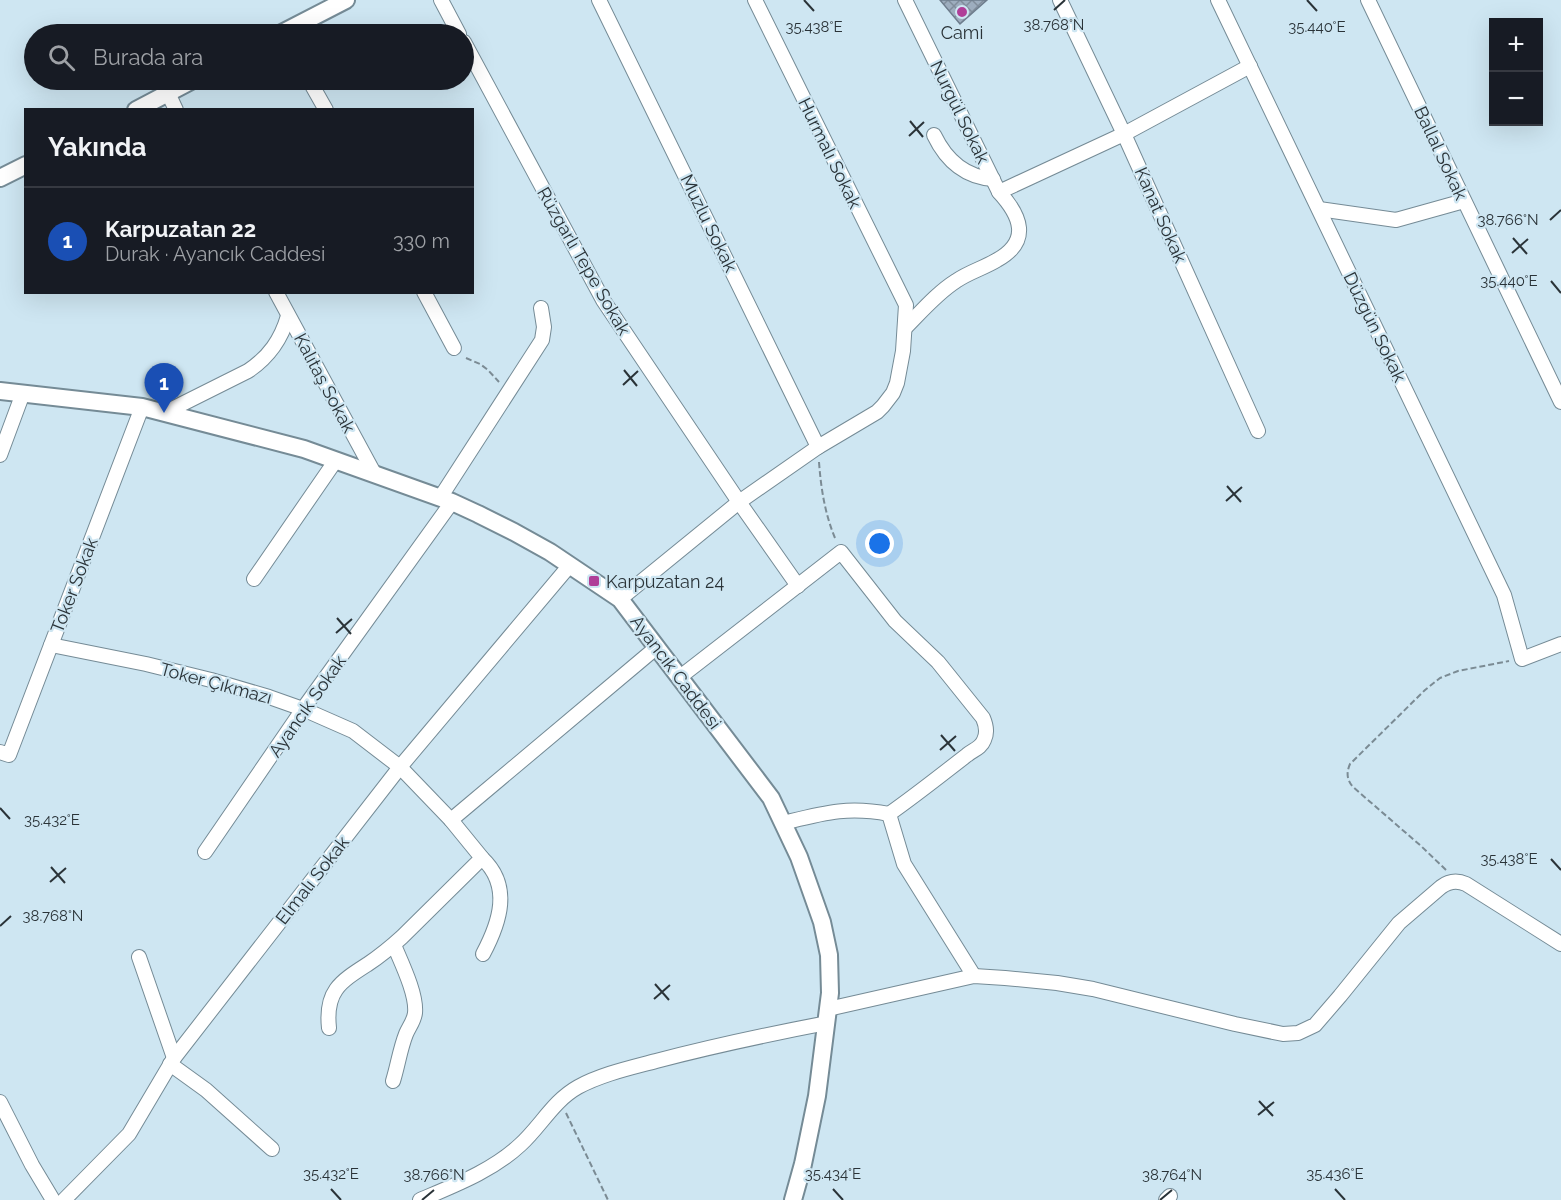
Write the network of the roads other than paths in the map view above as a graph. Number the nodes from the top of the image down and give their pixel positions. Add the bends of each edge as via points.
1 (346, 0) edge
2 (441, 0) edge
3 (599, 0) edge
4 (755, 0) edge
5 (905, 0) edge
6 (1060, 0) edge
7 (1218, 0) edge
8 (1368, 0) edge
9 (302, 24) edge
10 (454, 24) edge
11 (474, 61) edge
12 (1250, 66) junction
13 (174, 90) edge
14 (315, 90) edge
15 (168, 93) junction
16 (140, 108) edge
17 (176, 108) edge
18 (325, 108) edge
19 (1124, 134) junction
20 (934, 135) dead end
21 (24, 166) edge
22 (0, 178) edge
23 (993, 179) junction
24 (999, 192) junction
25 (1464, 201) junction
26 (1319, 209) junction
27 (277, 294) edge
28 (425, 294) edge
29 (541, 308) dead end
30 (288, 316) junction
31 (905, 328) junction
32 (454, 348) road end
33 (0, 391) edge
34 (23, 393) junction
35 (1561, 402) edge
36 (142, 407) junction
37 (164, 412) junction
38 (1258, 431) dead end
39 (818, 447) junction
40 (0, 455) edge
41 (336, 460) junction
42 (374, 473) junction
43 (446, 500) junction
44 (739, 502) junction
45 (570, 565) junction
46 (254, 579) dead end
47 (798, 586) junction
48 (620, 599) junction
49 (1561, 644) edge
50 (51, 645) junction
51 (657, 647) junction
52 (680, 677) junction
53 (303, 709) junction
54 (0, 752) edge
55 (400, 767) junction
56 (889, 814) junction
57 (451, 820) junction
58 (783, 823) junction
59 (205, 852) dead end
60 (482, 858) junction
61 (1561, 944) edge
62 (394, 945) junction
63 (483, 954) dead end
64 (140, 957) dead end
65 (974, 976) junction
66 (827, 1016) junction
67 (328, 1028) dead end
68 (172, 1061) junction
69 (393, 1081) dead end
70 (0, 1102) edge
71 (272, 1149) dead end
72 (53, 1200) edge
73 (64, 1200) edge
74 (420, 1200) edge
75 (793, 1200) edge

1 - 9 street
2 - 10 street
3 - 39 street, Muzlu Sokak
4 - 31 street, Hurmalı Sokak via 906,305
5 - 23 street, Nurgül Sokak
6 - 19 street, Kanat Sokak
7 - 12 street, Düzgün Sokak
8 - 25 street, Ballal Sokak
11 - 44 street, Rüzgarlı Tepe Sokak via 603,300
12 - 19 street
12 - 26 street, Düzgün Sokak
13 - 15 street
14 - 18 street
15 - 16 street
15 - 17 street
19 - 24 street
19 - 38 street, Kanat Sokak
20 - 23 street via 946,156 961,169
21 - 22 street
23 - 24 street, Nurgül Sokak
24 - 31 street, Nurgül Sokak via 1018,222 1016,243 1002,257 948,286
25 - 26 street via 1396,220
25 - 35 street, Ballal Sokak
26 - 49 street, Düzgün Sokak via 1504,595 1522,659
27 - 30 street, Kalıtaş Sokak
28 - 32 street
29 - 43 street, Ayancık Sokak via 542,340
30 - 37 street via 273,349 258,365
30 - 42 street, Kalıtaş Sokak
31 - 39 street via 897,383 888,400 877,412
33 - 34 street, Ayancık Caddesi
34 - 36 street, Ayancık Caddesi
34 - 40 street
36 - 37 street, Ayancık Caddesi
36 - 50 street, Toker Sokak
37 - 41 street, Ayancık Caddesi
39 - 44 street
41 - 42 street, Ayancık Caddesi
41 - 46 street
42 - 43 street, Ayancık Caddesi
43 - 45 street, Ayancık Caddesi via 514,532
43 - 53 street, Ayancık Sokak
44 - 47 street, Rüzgarlı Tepe Sokak
44 - 48 street
45 - 48 street, Ayancık Caddesi
45 - 55 street, Elmalı Sokak
47 - 52 street
47 - 56 street via 842,552 896,621 938,662 987,728 981,746
48 - 51 street, Ayancık Caddesi
50 - 53 street, Toker Çıkmazı via 212,680
50 - 54 street, Toker Sokak via 9,755
51 - 52 street, Ayancık Caddesi
51 - 57 street
52 - 58 street, Ayancık Caddesi via 771,798
53 - 55 street, Toker Çıkmazı via 353,731
53 - 59 street, Ayancık Sokak
55 - 57 street, Toker Çıkmazı
55 - 68 street, Elmalı Sokak
56 - 58 street via 840,810
56 - 65 street via 904,864
57 - 60 street, Toker Çıkmazı
58 - 66 street, Ayancık Caddesi via 825,935 830,974
60 - 62 street
60 - 63 street, Toker Çıkmazı via 495,873 500,891 496,925
61 - 65 street via 1466,884 1445,884 1399,923 1315,1025 1298,1033 1283,1034 1093,989
62 - 67 street via 349,975 337,988 329,1006
62 - 69 street via 415,1007
64 - 68 street
65 - 66 street
66 - 74 street via 621,1070 586,1083 560,1100 505,1157
66 - 75 street, Ayancık Caddesi via 811,1128
68 - 71 street
68 - 73 street, Elmalı Sokak via 129,1134
70 - 72 street

